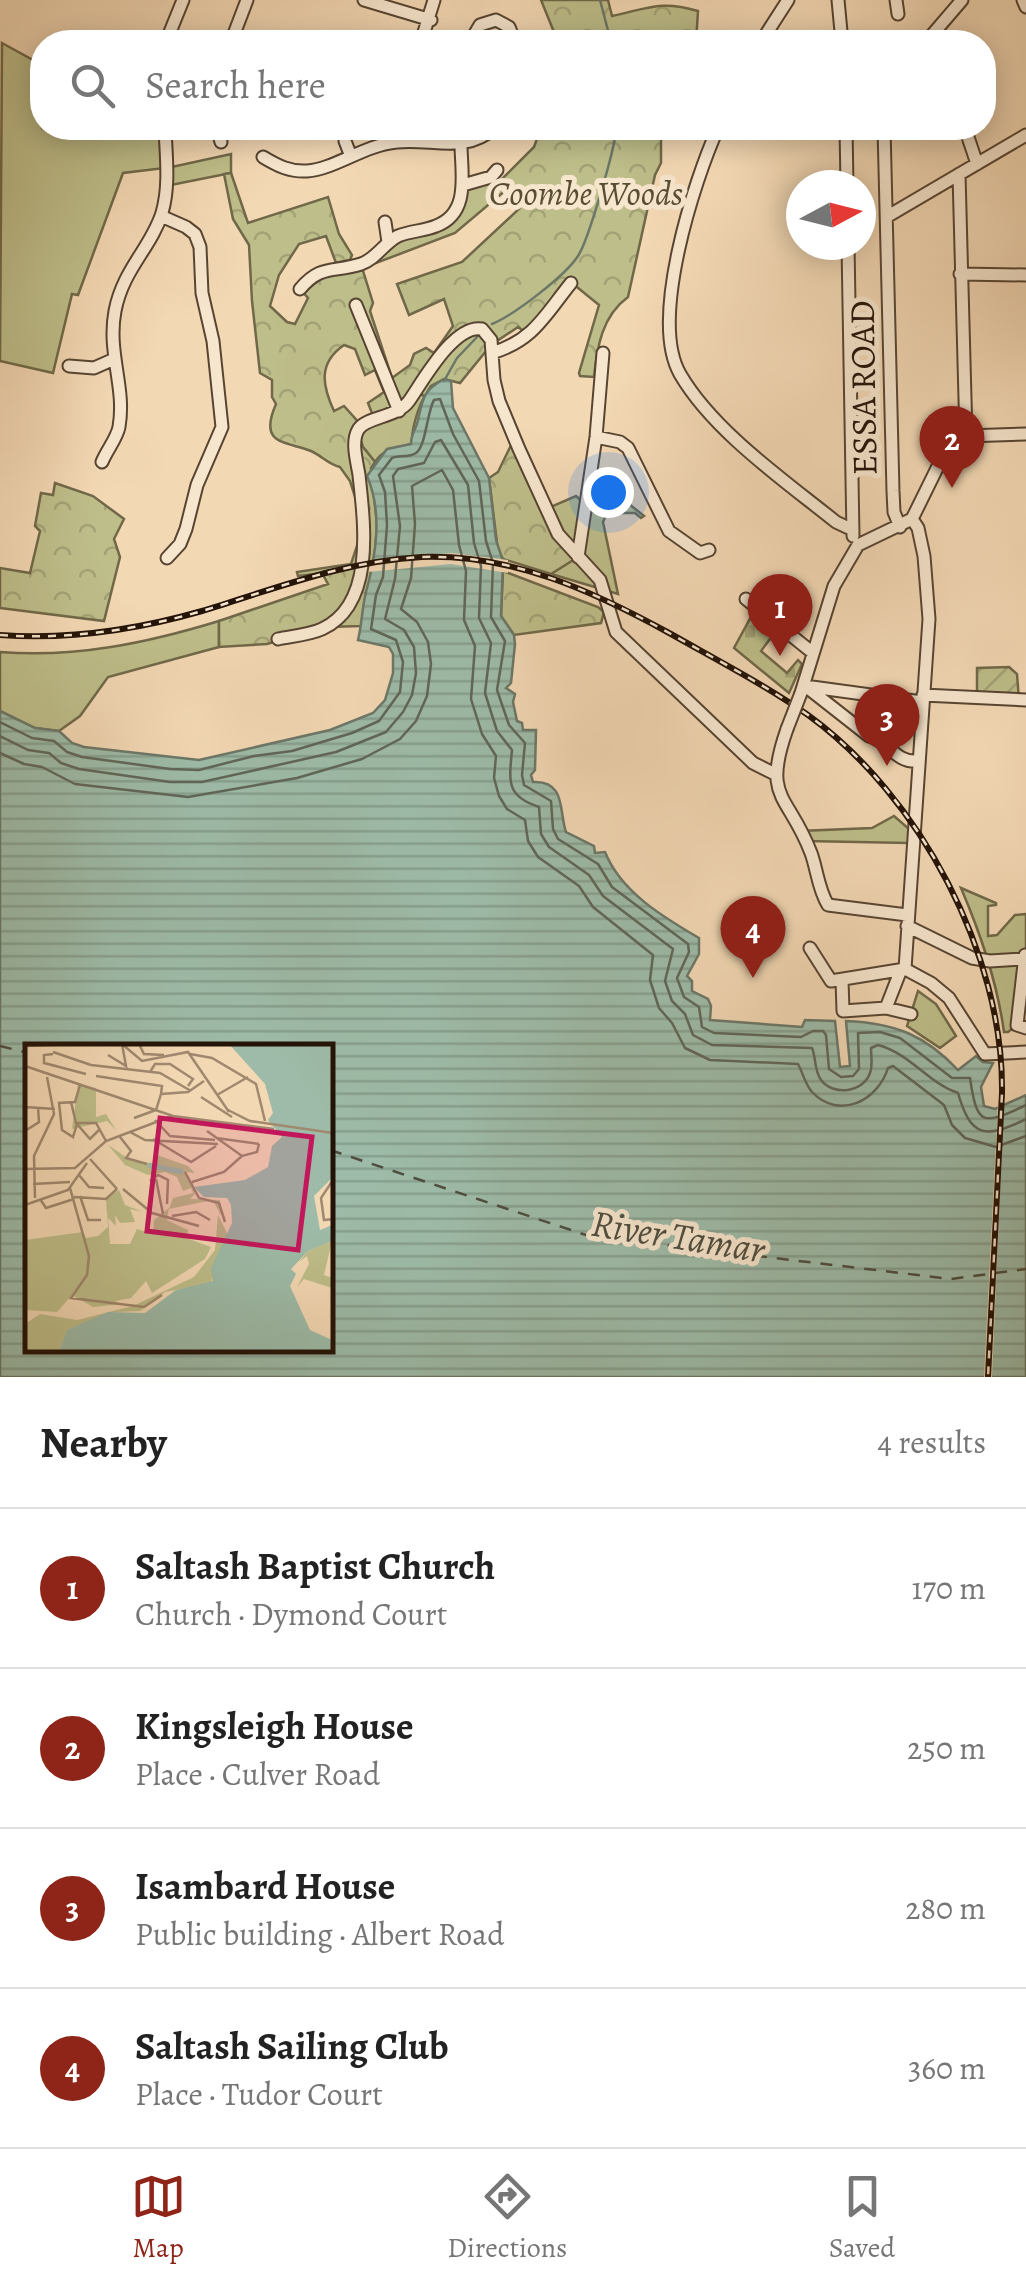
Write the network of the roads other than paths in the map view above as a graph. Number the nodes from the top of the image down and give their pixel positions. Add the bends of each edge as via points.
1 (182, 0) edge
2 (247, 0) edge
3 (364, 0) edge
4 (434, 0) edge
5 (788, 0) edge
6 (838, 0) edge
7 (962, 0) edge
8 (431, 20) junction
9 (171, 30) edge
10 (236, 30) edge
11 (426, 30) edge
12 (478, 30) edge
13 (510, 30) edge
14 (769, 30) edge
15 (841, 30) edge
16 (936, 30) edge
17 (1026, 135) edge
18 (165, 140) edge
19 (344, 140) edge
20 (473, 140) edge
21 (713, 140) edge
22 (846, 140) edge
23 (885, 140) edge
24 (969, 140) edge
25 (462, 144) junction
26 (350, 154) junction
27 (263, 157) dead end
28 (977, 164) junction
29 (498, 170) dead end
30 (847, 170) edge
31 (959, 174) junction
32 (463, 185) junction
33 (161, 216) junction
34 (888, 216) junction
35 (385, 222) dead end
36 (388, 242) junction
37 (848, 260) edge
38 (960, 274) junction
39 (1026, 276) edge
40 (571, 283) dead end
41 (300, 289) dead end
42 (356, 305) dead end
43 (492, 352) junction
44 (603, 353) dead end
45 (112, 360) junction
46 (68, 366) dead end
47 (399, 411) junction
48 (1026, 434) edge
49 (966, 436) junction
50 (596, 437) junction
51 (102, 462) dead end
52 (912, 519) junction
53 (900, 527) junction
54 (853, 530) junction
55 (858, 546) junction
56 (709, 550) dead end
57 (578, 557) junction
58 (168, 558) dead end
59 (746, 599) dead end
60 (278, 639) dead end
61 (813, 653) junction
62 (804, 688) junction
63 (922, 698) junction
64 (1022, 700) edge
65 (917, 760) junction
66 (776, 774) junction
67 (907, 920) junction
68 (810, 948) dead end
69 (1025, 955) edge
70 (902, 970) junction
71 (842, 980) junction
72 (886, 1008) junction
73 (911, 1014) dead end
74 (1022, 1027) edge
75 (1026, 1052) edge

1 - 9 street
2 - 10 street
3 - 8 street
4 - 8 street
5 - 14 street
6 - 15 street
7 - 16 street
8 - 11 street
12 - 13 street via 496,20
17 - 28 street
18 - 33 street
19 - 26 street
20 - 25 street
21 - 54 street via 689,204 668,320 672,356 686,382 741,444
22 - 30 street
23 - 34 street, ESSA ROAD
24 - 28 street
25 - 26 street
25 - 32 street
26 - 27 street via 280,174
28 - 31 street
29 - 32 street
31 - 34 street
31 - 38 street
32 - 36 street via 450,218
33 - 45 street via 121,286
33 - 58 street via 195,234 200,248 213,342 208,369 222,427 196,485 183,546
34 - 53 street, ESSA ROAD via 892,491
35 - 36 street
36 - 41 street via 367,262 313,274
37 - 54 street
38 - 39 street
38 - 49 street
40 - 43 street via 529,335
42 - 47 street
43 - 47 street via 487,332 464,332
43 - 57 street via 499,402 518,449 558,534
44 - 50 street
45 - 46 street via 94,368
45 - 51 street via 118,430
47 - 60 street via 357,430 364,525 350,603 327,626
48 - 49 street
49 - 52 street via 946,452
50 - 56 street via 628,448 670,531 700,553
50 - 57 street
52 - 53 street
52 - 63 street via 928,597
53 - 55 street
54 - 55 street
55 - 61 street via 836,583
57 - 66 street via 600,580 616,632 752,763
59 - 61 street
61 - 62 street
62 - 63 street
62 - 65 street via 901,758
62 - 66 street, bridge
63 - 64 street
63 - 65 street
65 - 67 street
66 - 67 street via 832,912
67 - 69 street via 972,958
67 - 70 street
68 - 71 street via 824,974
69 - 74 street
70 - 71 street
70 - 72 street
70 - 75 street via 949,998 980,1051
71 - 72 street via 844,1011
72 - 73 street

